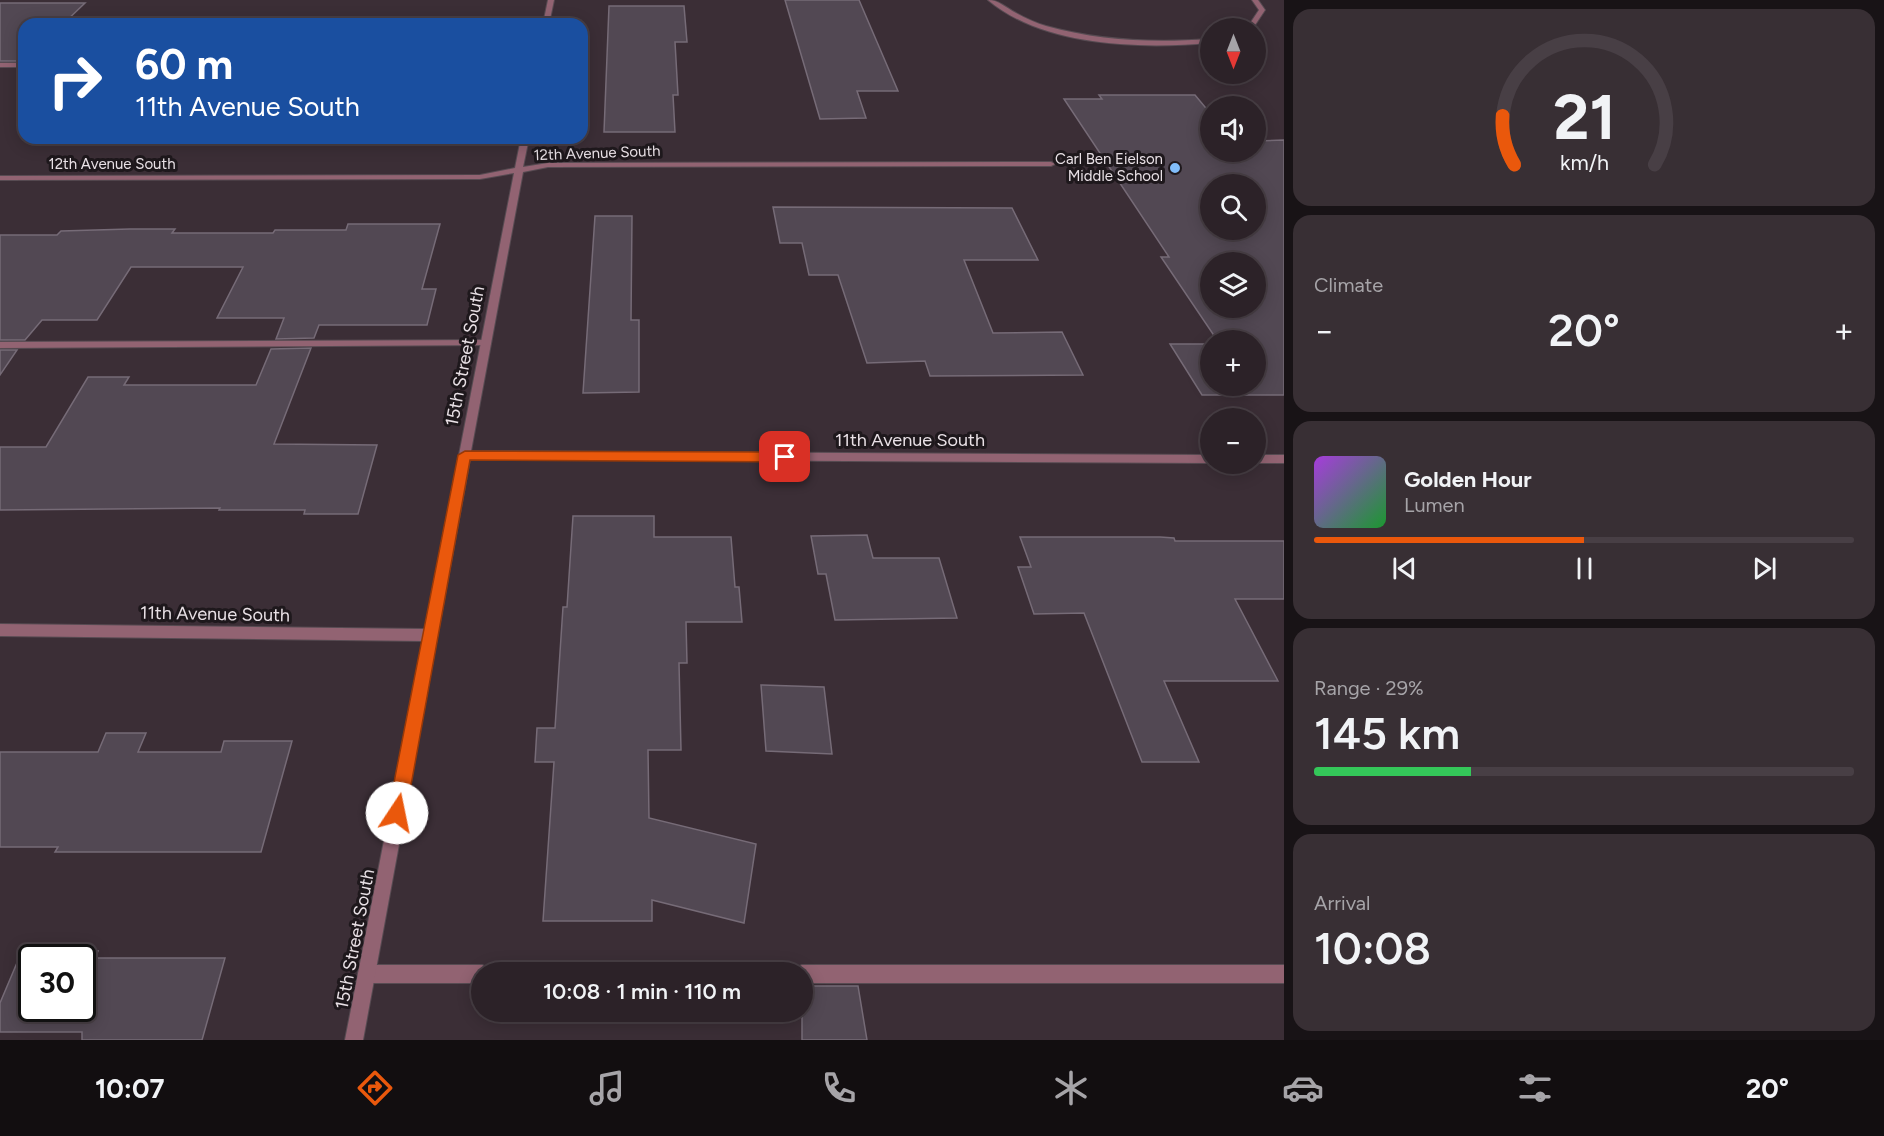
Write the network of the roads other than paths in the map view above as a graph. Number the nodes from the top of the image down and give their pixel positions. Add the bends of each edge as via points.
1 (551, 0) edge
2 (991, 0) edge
3 (1255, 0) edge
4 (547, 18) edge
5 (1257, 18) edge
6 (1200, 42) edge
7 (0, 65) edge
8 (18, 65) edge
9 (524, 144) edge
10 (1050, 164) dead end
11 (519, 170) junction
12 (0, 178) edge
13 (486, 343) junction
14 (0, 345) edge
15 (465, 455) junction
16 (1200, 459) edge
17 (1266, 459) edge
18 (1284, 459) edge
19 (0, 630) edge
20 (430, 635) junction
21 (471, 974) edge
22 (813, 974) edge
23 (1284, 974) edge
24 (366, 975) junction
25 (354, 1040) edge

1 - 4 street
2 - 6 street via 1006,12 1051,28 1105,40 1165,45
3 - 5 street via 1262,10
7 - 8 street
9 - 11 street, 15th Street South
10 - 11 street, 12th Avenue South via 548,165
11 - 12 street, 12th Avenue South via 480,177
11 - 13 street, 15th Street South
13 - 14 street
13 - 15 street, 15th Street South
15 - 16 street, 11th Avenue South
15 - 20 street, 15th Street South
17 - 18 street
19 - 20 street, 11th Avenue South
20 - 24 street, 15th Street South
21 - 24 street
22 - 23 street
24 - 25 street, 15th Street South

